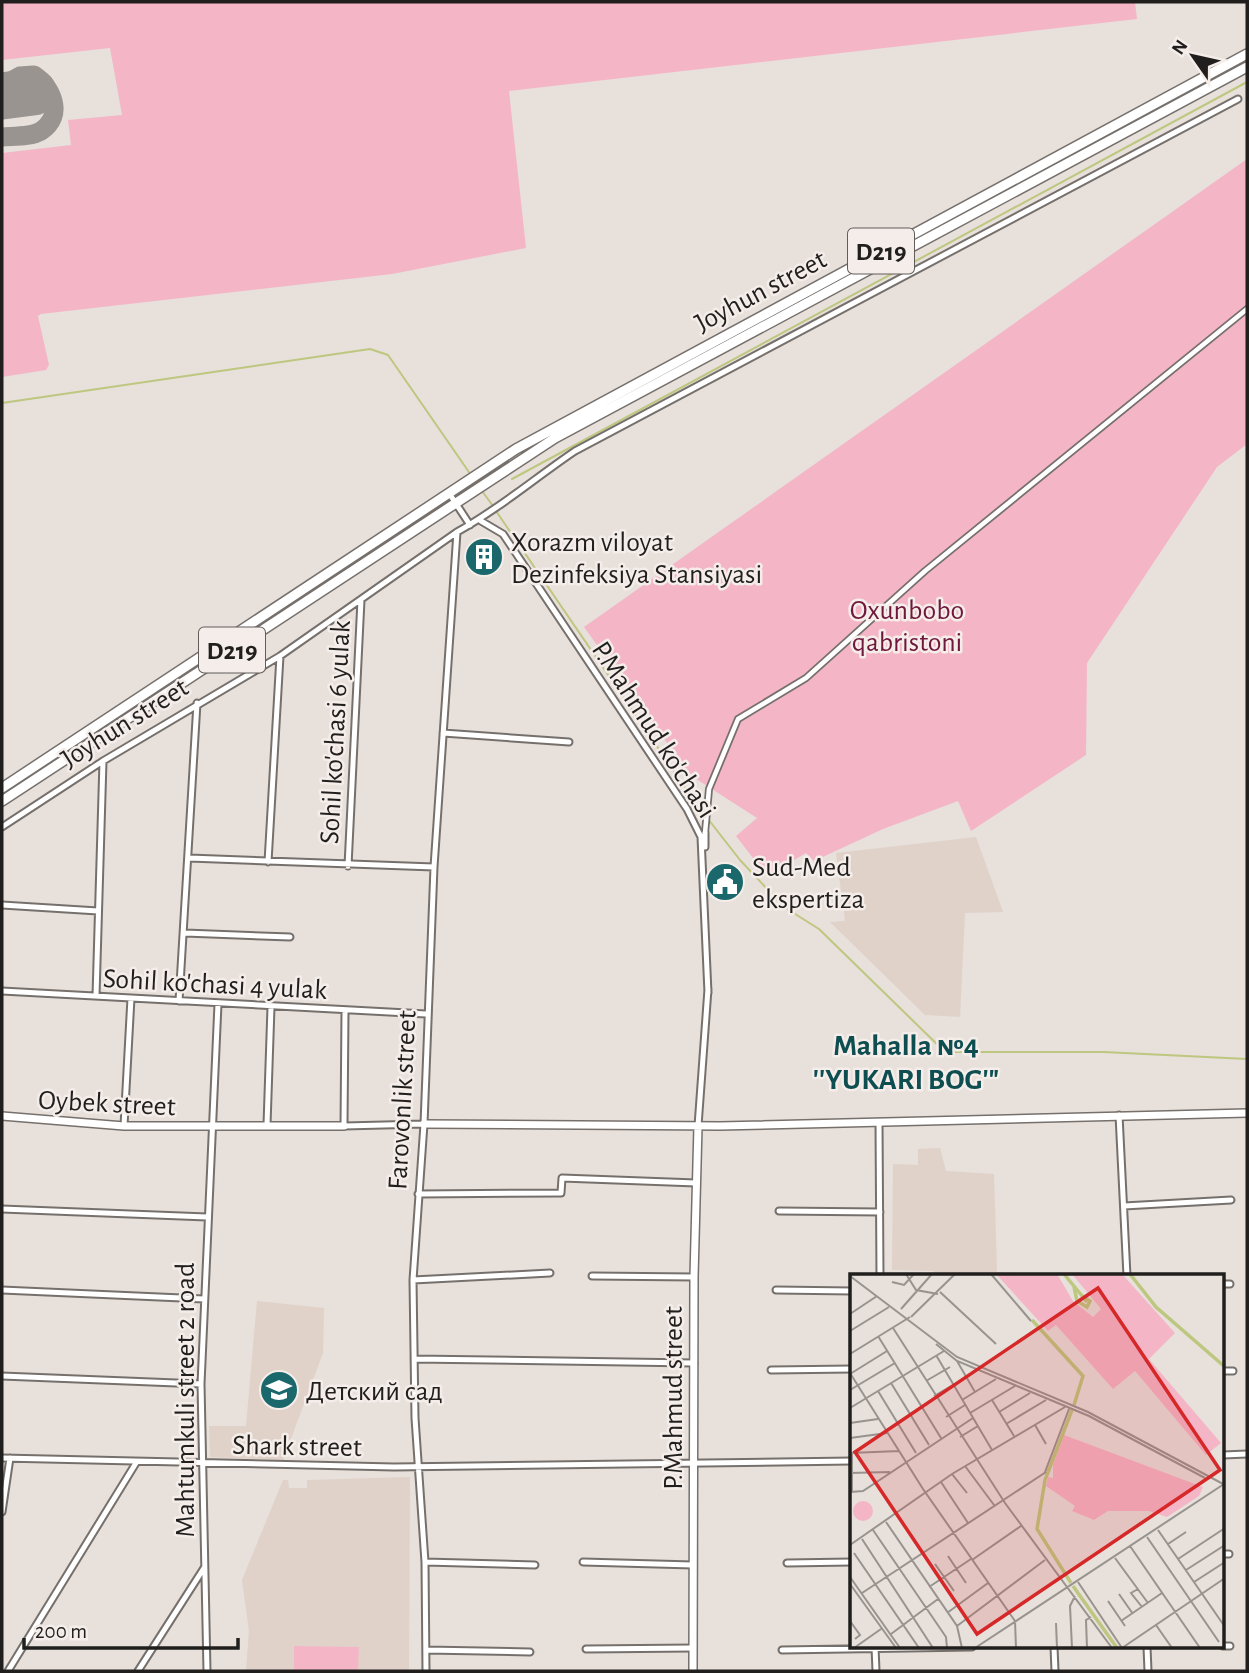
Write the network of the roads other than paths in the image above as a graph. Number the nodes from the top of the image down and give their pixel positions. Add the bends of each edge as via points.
1 (1247, 54) edge
2 (1247, 67) edge
3 (1238, 99) dead end
4 (1247, 309) edge
5 (451, 491) junction
6 (459, 501) junction
7 (481, 521) junction
8 (470, 525) junction
9 (457, 532) junction
10 (361, 600) junction
11 (280, 656) junction
12 (197, 703) junction
13 (443, 733) junction
14 (569, 742) dead end
15 (103, 761) junction
16 (2, 788) edge
17 (2, 801) edge
18 (2, 827) edge
19 (705, 833) joint
20 (190, 858) junction
21 (268, 862) junction
22 (348, 866) junction
23 (434, 867) junction
24 (2, 905) edge
25 (98, 911) junction
26 (185, 933) junction
27 (290, 937) dead end
28 (2, 991) edge
29 (708, 993) junction
30 (96, 996) junction
31 (131, 999) junction
32 (179, 1001) junction
33 (218, 1004) junction
34 (271, 1007) junction
35 (345, 1011) junction
36 (426, 1014) junction
37 (1247, 1113) edge
38 (1119, 1115) junction
39 (2, 1116) edge
40 (878, 1122) junction
41 (424, 1124) junction
42 (267, 1125) junction
43 (124, 1126) junction
44 (344, 1126) junction
45 (698, 1126) junction
46 (211, 1128) junction
47 (696, 1183) junction
48 (418, 1194) junction
49 (1231, 1200) dead end
50 (1124, 1206) junction
51 (2, 1209) edge
52 (779, 1211) dead end
53 (880, 1212) junction
54 (207, 1217) junction
55 (550, 1273) dead end
56 (880, 1274) edge
57 (1127, 1274) edge
58 (592, 1276) dead end
59 (694, 1277) junction
60 (413, 1280) junction
61 (1224, 1284) edge
62 (1230, 1284) dead end
63 (2, 1290) edge
64 (776, 1290) dead end
65 (850, 1291) edge
66 (204, 1299) junction
67 (414, 1359) junction
68 (694, 1363) junction
69 (850, 1369) edge
70 (771, 1370) dead end
71 (1224, 1371) edge
72 (1233, 1371) dead end
73 (2, 1376) edge
74 (201, 1384) junction
75 (1247, 1454) edge
76 (1224, 1455) edge
77 (2, 1458) edge
78 (10, 1458) junction
79 (850, 1461) edge
80 (136, 1463) junction
81 (200, 1464) junction
82 (693, 1464) junction
83 (421, 1465) junction
84 (2, 1513) edge
85 (425, 1562) junction
86 (583, 1562) dead end
87 (850, 1562) edge
88 (787, 1563) dead end
89 (535, 1565) dead end
90 (693, 1565) junction
91 (205, 1567) junction
92 (693, 1648) junction
93 (924, 1648) edge
94 (1054, 1648) edge
95 (1147, 1648) edge
96 (586, 1649) dead end
97 (875, 1649) edge
98 (426, 1650) junction
99 (782, 1650) dead end
100 (530, 1652) dead end
101 (8, 1671) edge
102 (138, 1671) edge
103 (207, 1671) edge
104 (426, 1671) edge
105 (693, 1671) edge
106 (876, 1671) edge
107 (1055, 1671) edge
108 (1148, 1671) edge

1 - 5 main road, Joyhun street / D219 via 516,449
2 - 6 main road, Joyhun street / D219 via 523,458
3 - 7 street, Joyhun street via 575,450 516,490
4 - 19 street via 925,571 806,678 738,719 709,789
5 - 6 street
5 - 16 main road, Joyhun street / D219
6 - 8 street
6 - 17 main road, Joyhun street / D219
7 - 8 street, Joyhun street
7 - 29 street, P.Mahmud ko'chasi via 503,534 687,809 701,837
8 - 9 street, Joyhun street
9 - 10 street, Joyhun street
9 - 13 street, Farovonlik street
10 - 11 street, Joyhun street
10 - 22 street, Sohil ko'chasi 6 yulak
11 - 12 street, Joyhun street
11 - 21 street
12 - 15 street, Joyhun street
12 - 20 street
13 - 14 street
13 - 23 street, Farovonlik street
15 - 18 street, Joyhun street
15 - 25 street
19 - 29 street, P.Mahmud ko'chasi
20 - 21 street
20 - 26 street
21 - 22 street
22 - 23 street
23 - 36 street, Farovonlik street
24 - 25 street
25 - 30 street
26 - 27 street
26 - 32 street
28 - 30 street, Sohil ko'chasi 4 yulak
29 - 45 street, P.Mahmud ko'chasi
30 - 31 street, Sohil ko'chasi 4 yulak
31 - 32 street, Sohil ko'chasi 4 yulak
31 - 43 street
32 - 33 street, Sohil ko'chasi 4 yulak
33 - 34 street, Sohil ko'chasi 4 yulak
33 - 46 street, Oybek street
34 - 35 street, Sohil ko'chasi 4 yulak
34 - 42 street
35 - 36 street, Sohil ko'chasi 4 yulak
35 - 44 street
36 - 41 street, Farovonlik street
37 - 38 street
38 - 40 street
38 - 50 street
39 - 43 street, Oybek street
40 - 45 street
40 - 53 street
41 - 44 street, Oybek street
41 - 45 street
41 - 48 street, Farovonlik street
42 - 44 street, Oybek street
42 - 46 street, Oybek street
43 - 46 street, Oybek street
45 - 47 street, P.Mahmud street
46 - 54 street, Mahtumkuli street 2 road
47 - 48 street via 562,1178 561,1193
47 - 59 street, P.Mahmud street
48 - 60 street, Farovonlik street
49 - 50 street
50 - 57 street
51 - 54 street
52 - 53 street
53 - 56 street
54 - 66 street, Mahtumkuli street 2 road
55 - 60 street
58 - 59 street
59 - 68 street, P.Mahmud street
60 - 67 street, Farovonlik street
61 - 62 street
63 - 66 street
64 - 65 street
66 - 74 street, Mahtumkuli street 2 road
67 - 68 street
67 - 83 street, Farovonlik street
68 - 82 street, P.Mahmud street
69 - 70 street
71 - 72 street
73 - 74 street
74 - 81 street, Mahtumkuli street 2 road
75 - 76 street
77 - 78 street, Shark street
78 - 80 street, Shark street
78 - 84 street
79 - 82 street, Shark street
80 - 81 street, Shark street
80 - 101 street
81 - 83 street, Shark street
81 - 91 street, Mahtumkuli street 2 road
82 - 83 street, Shark street
82 - 90 street, P.Mahmud street
83 - 85 street, Farovonlik street
85 - 89 street
85 - 98 street, Farovonlik street
86 - 90 street
87 - 88 street
90 - 92 street, P.Mahmud street
91 - 102 street
91 - 103 street, Mahtumkuli street 2 road
92 - 96 street
92 - 105 street, P.Mahmud street
93 - 97 street
94 - 107 street
95 - 108 street
97 - 99 street
97 - 106 street
98 - 100 street
98 - 104 street, Farovonlik street

